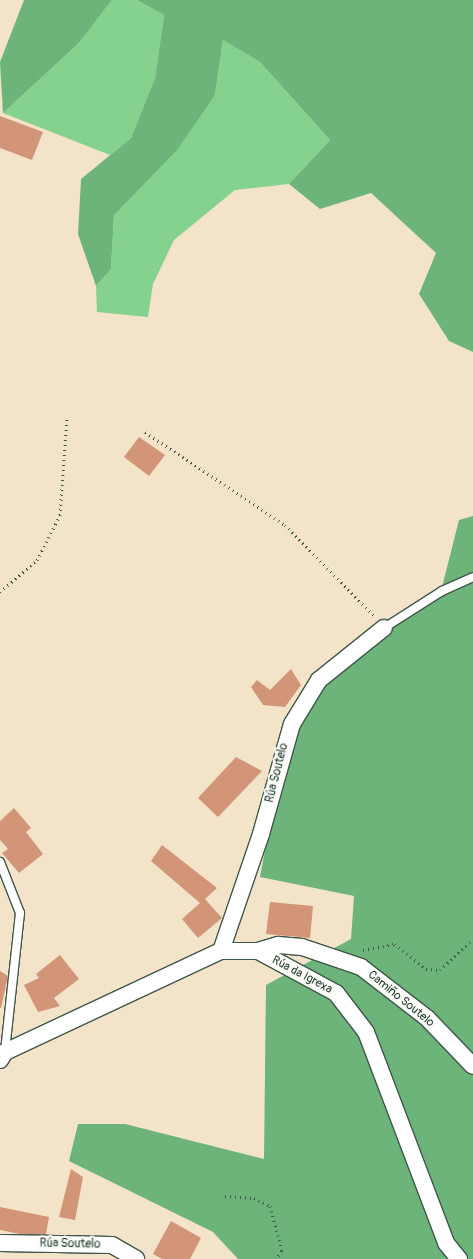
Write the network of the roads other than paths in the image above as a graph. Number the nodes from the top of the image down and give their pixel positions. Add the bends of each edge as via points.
1 (473, 577) edge
2 (384, 628) joint
3 (0, 862) edge
4 (221, 951) junction
5 (258, 951) junction
6 (2, 1052) edge
7 (473, 1066) edge
8 (0, 1243) edge
9 (136, 1259) edge
10 (459, 1259) edge

1 - 2 lane via 442,591
2 - 4 street, Rúa Soutelo via 319,680 292,724
3 - 6 lane via 20,913
4 - 5 street, Rúa da Igrexa
4 - 6 street, Rúa da Igrexa
5 - 7 street, Camiño Soutelo via 286,946 361,967 427,1018
5 - 10 street, Rúa da Igrexa via 336,993 366,1032 446,1244
8 - 9 street, Rúa Soutelo via 112,1245

